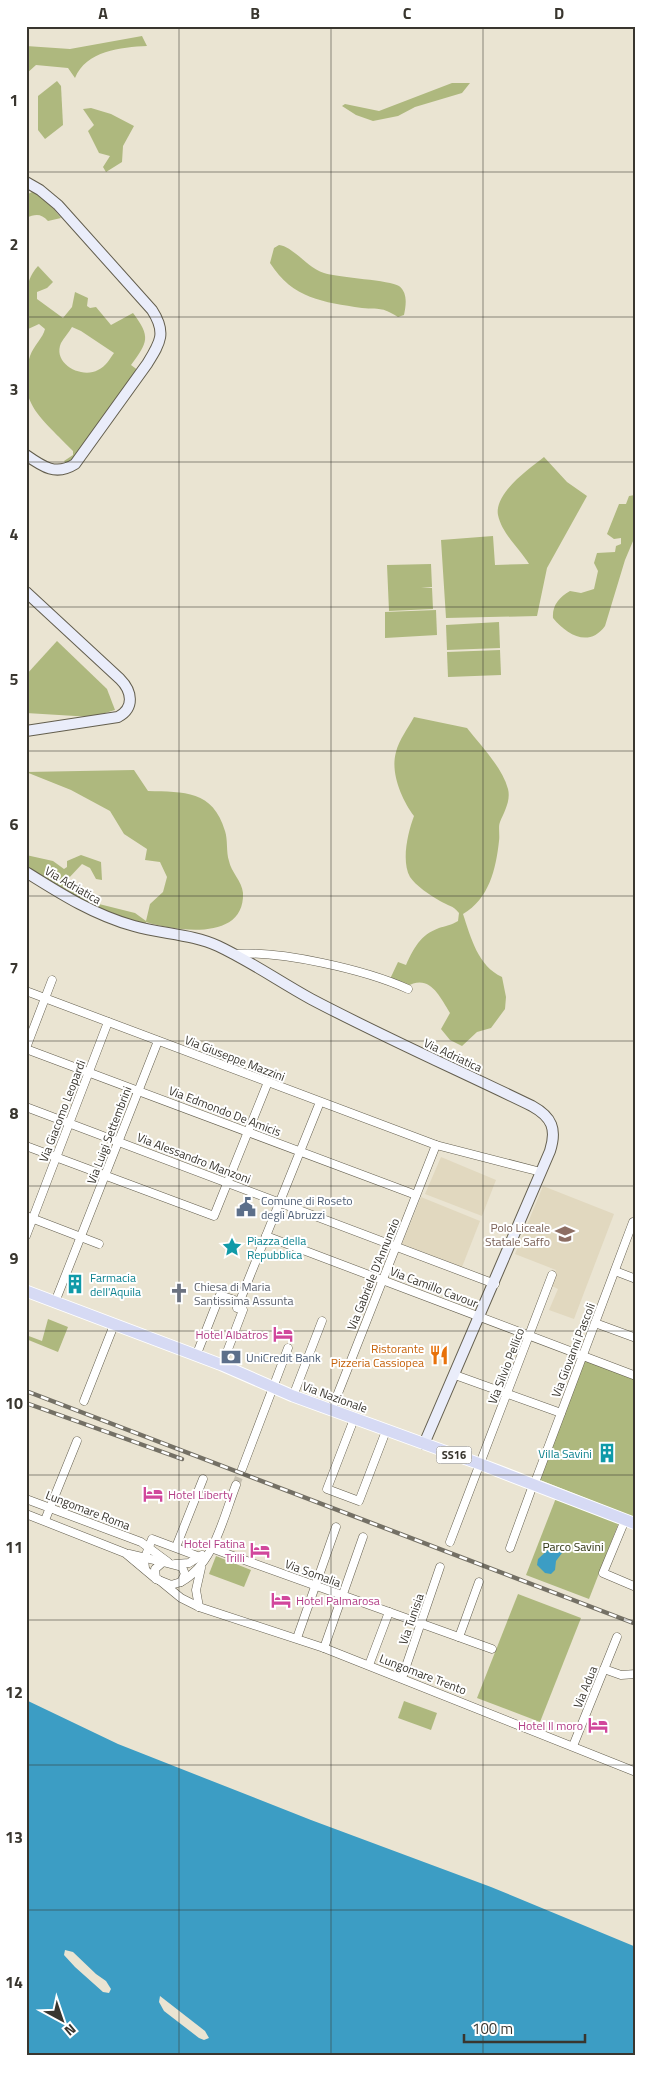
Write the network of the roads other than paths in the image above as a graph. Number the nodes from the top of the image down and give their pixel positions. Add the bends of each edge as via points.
1 (26, 182) edge
2 (26, 455) edge
3 (26, 592) edge
4 (26, 731) edge
5 (26, 872) edge
6 (233, 954) junction
7 (52, 980) dead end
8 (408, 989) dead end
9 (26, 991) edge
10 (45, 998) junction
11 (108, 1022) junction
12 (158, 1041) junction
13 (26, 1048) edge
14 (89, 1072) junction
15 (268, 1082) junction
16 (138, 1090) junction
17 (320, 1102) junction
18 (26, 1107) edge
19 (70, 1124) junction
20 (248, 1132) junction
21 (118, 1142) junction
22 (436, 1145) junction
23 (26, 1146) edge
24 (300, 1151) junction
25 (56, 1158) junction
26 (541, 1172) junction
27 (105, 1176) junction
28 (227, 1183) junction
29 (416, 1195) junction
30 (280, 1203) junction
31 (30, 1218) edge
32 (634, 1223) edge
33 (26, 1236) edge
34 (266, 1236) junction
35 (80, 1237) junction
36 (99, 1244) dead end
37 (396, 1246) junction
38 (615, 1271) junction
39 (552, 1275) dead end
40 (383, 1279) junction
41 (636, 1279) edge
42 (495, 1284) junction
43 (26, 1291) edge
44 (55, 1302) junction
45 (238, 1305) junction
46 (481, 1317) junction
47 (322, 1321) dead end
48 (595, 1323) junction
49 (114, 1325) junction
50 (529, 1336) junction
51 (636, 1338) edge
52 (288, 1348) dead end
53 (196, 1356) junction
54 (582, 1356) junction
55 (222, 1365) junction
56 (455, 1375) junction
57 (636, 1376) edge
58 (272, 1388) junction
59 (507, 1394) junction
60 (293, 1396) junction
61 (84, 1401) dead end
62 (331, 1411) junction
63 (561, 1413) junction
64 (354, 1419) junction
65 (386, 1431) junction
66 (77, 1441) dead end
67 (424, 1444) junction
68 (480, 1464) junction
69 (242, 1468) tunnel mouth
70 (203, 1479) dead end
71 (236, 1484) tunnel mouth
72 (533, 1485) junction
73 (26, 1499) edge
74 (50, 1508) junction
75 (26, 1514) edge
76 (44, 1520) junction
77 (630, 1522) edge
78 (336, 1527) dead end
79 (363, 1537) dead end
80 (450, 1542) dead end
81 (212, 1545) junction
82 (176, 1547) junction
83 (148, 1548) junction
84 (510, 1548) dead end
85 (125, 1553) junction
86 (145, 1557) junction
87 (169, 1562) junction
88 (202, 1562) junction
89 (440, 1567) dead end
90 (145, 1568) junction
91 (184, 1579) junction
92 (158, 1580) junction
93 (479, 1582) dead end
94 (316, 1586) junction
95 (636, 1586) edge
96 (343, 1595) junction
97 (199, 1607) junction
98 (389, 1612) junction
99 (421, 1624) junction
100 (617, 1636) dead end
101 (459, 1637) junction
102 (297, 1638) junction
103 (324, 1648) junction
104 (492, 1649) dead end
105 (369, 1665) junction
106 (604, 1669) junction
107 (636, 1674) edge
108 (402, 1678) junction
109 (573, 1746) junction
110 (636, 1772) edge

1 - 2 main road via 58,205 139,296 159,321 162,335 158,347 75,464 66,470 50,471
3 - 4 main road via 122,681 128,688 130,699 127,710 120,716
5 - 6 main road, Via Adriatica via 73,902 101,915 136,927 202,940
6 - 8 street via 301,959 387,979
6 - 26 main road, Via Adriatica via 389,1039 540,1110 551,1121 554,1130
7 - 10 street
9 - 10 street, Via Giuseppe Mazzini
10 - 11 street, Via Giuseppe Mazzini
10 - 13 street
11 - 12 street, Via Giuseppe Mazzini
11 - 14 street, Via Giacomo Leopardi
12 - 15 street, Via Giuseppe Mazzini
12 - 16 street, Via Luigi Settembrini
13 - 14 street, Via Edmondo De Amicis
14 - 16 street, Via Edmondo De Amicis
14 - 19 street, Via Giacomo Leopardi
15 - 17 street, Via Giuseppe Mazzini
15 - 20 street
16 - 20 street, Via Edmondo De Amicis
16 - 21 street, Via Luigi Settembrini
17 - 22 street, Via Giuseppe Mazzini
17 - 24 street
18 - 19 street, Via Alessandro Manzoni
19 - 21 street, Via Alessandro Manzoni
19 - 25 street, Via Giacomo Leopardi
20 - 24 street, Via Edmondo De Amicis
20 - 28 street
21 - 27 street, Via Luigi Settembrini
21 - 28 street, Via Alessandro Manzoni
22 - 26 street, Via Giuseppe Mazzini
22 - 29 street, Via Gabriele D'Annunzio
23 - 25 street
24 - 29 street, Via Edmondo De Amicis
24 - 30 street
25 - 27 street
25 - 31 street, Via Giacomo Leopardi
26 - 42 main road, Via Adriatica
27 - 28 street via 214,1216
27 - 35 street, Via Luigi Settembrini
28 - 30 street, Via Alessandro Manzoni
29 - 37 street, Via Gabriele D'Annunzio
30 - 34 street
30 - 37 street, Via Alessandro Manzoni
31 - 33 street, Via Giacomo Leopardi
31 - 35 street
32 - 38 street, Via Giovanni Pascoli
34 - 40 street, Via Camillo Cavour
34 - 45 street
35 - 36 street
35 - 44 street, Via Luigi Settembrini
37 - 40 street, Via Gabriele D'Annunzio
37 - 42 street, Via Alessandro Manzoni
38 - 41 street
38 - 48 street, Via Giovanni Pascoli
39 - 50 street, Via Silvio Pellico
40 - 46 street, Via Camillo Cavour
40 - 62 street, Via Gabriele D'Annunzio
42 - 46 main road, Via Adriatica
43 - 44 main road, Via Nazionale / SS16
44 - 49 main road, Via Nazionale / SS16
45 - 53 street via 220,1295
45 - 55 street via 243,1310
46 - 50 street, Via Camillo Cavour
46 - 56 main road, Via Adriatica
47 - 60 street
48 - 51 street
48 - 54 street, Via Giovanni Pascoli
49 - 53 main road, Via Nazionale / SS16
49 - 61 street
50 - 54 street, Via Camillo Cavour
50 - 59 street, Via Silvio Pellico
52 - 58 street
53 - 55 main road, Via Nazionale / SS16
54 - 57 street, Via Camillo Cavour
54 - 63 street, Via Giovanni Pascoli
55 - 58 main road, Via Nazionale / SS16
56 - 59 street
56 - 67 main road, Via Adriatica
58 - 60 main road, Via Nazionale / SS16
58 - 69 street
59 - 63 street
59 - 68 street, Via Silvio Pellico
60 - 62 main road, Via Nazionale / SS16
62 - 64 main road, Via Nazionale / SS16
63 - 72 street, Via Giovanni Pascoli
64 - 65 main road, Via Nazionale / SS16
64 - 65 street via 327,1489 359,1501
65 - 67 main road, Via Nazionale / SS16
66 - 74 street
67 - 68 main road, Via Nazionale / SS16
68 - 72 main road, Via Nazionale / SS16
68 - 80 street, Via Silvio Pellico
70 - 82 street
71 - 81 street
72 - 77 main road, Via Nazionale / SS16
72 - 84 street, Via Giovanni Pascoli
73 - 74 street, Lungomare Roma
74 - 76 street
74 - 83 street, Lungomare Roma via 142,1542
75 - 76 street
76 - 85 street
77 - 95 street via 603,1573
78 - 94 street
79 - 96 street
81 - 88 street
81 - 94 street, Via Somalia
82 - 83 street via 154,1539
82 - 88 street
83 - 86 street
83 - 87 street
85 - 86 street
85 - 90 street, Lungomare Trento
86 - 87 street
86 - 90 street
87 - 88 street
87 - 91 street via 182,1567
87 - 92 street via 155,1569
88 - 91 street
88 - 97 street via 196,1592
89 - 99 street, Via Tunisia
90 - 92 street, Lungomare Trento
91 - 92 street via 172,1585
91 - 97 street
92 - 97 street, Lungomare Trento
93 - 101 street
94 - 96 street, Via Somalia
94 - 102 street
96 - 98 street, Via Somalia
96 - 103 street
97 - 102 street, Lungomare Trento
98 - 99 street, Via Somalia
98 - 105 street
99 - 101 street, Via Somalia
99 - 108 street, Via Tunisia
100 - 106 street, Via Adua
101 - 104 street, Via Somalia
102 - 103 street, Lungomare Trento
103 - 105 street, Lungomare Trento
105 - 108 street, Lungomare Trento
106 - 107 street via 621,1675
106 - 109 street, Via Adua
108 - 109 street, Lungomare Trento
109 - 110 street, Lungomare Trento

